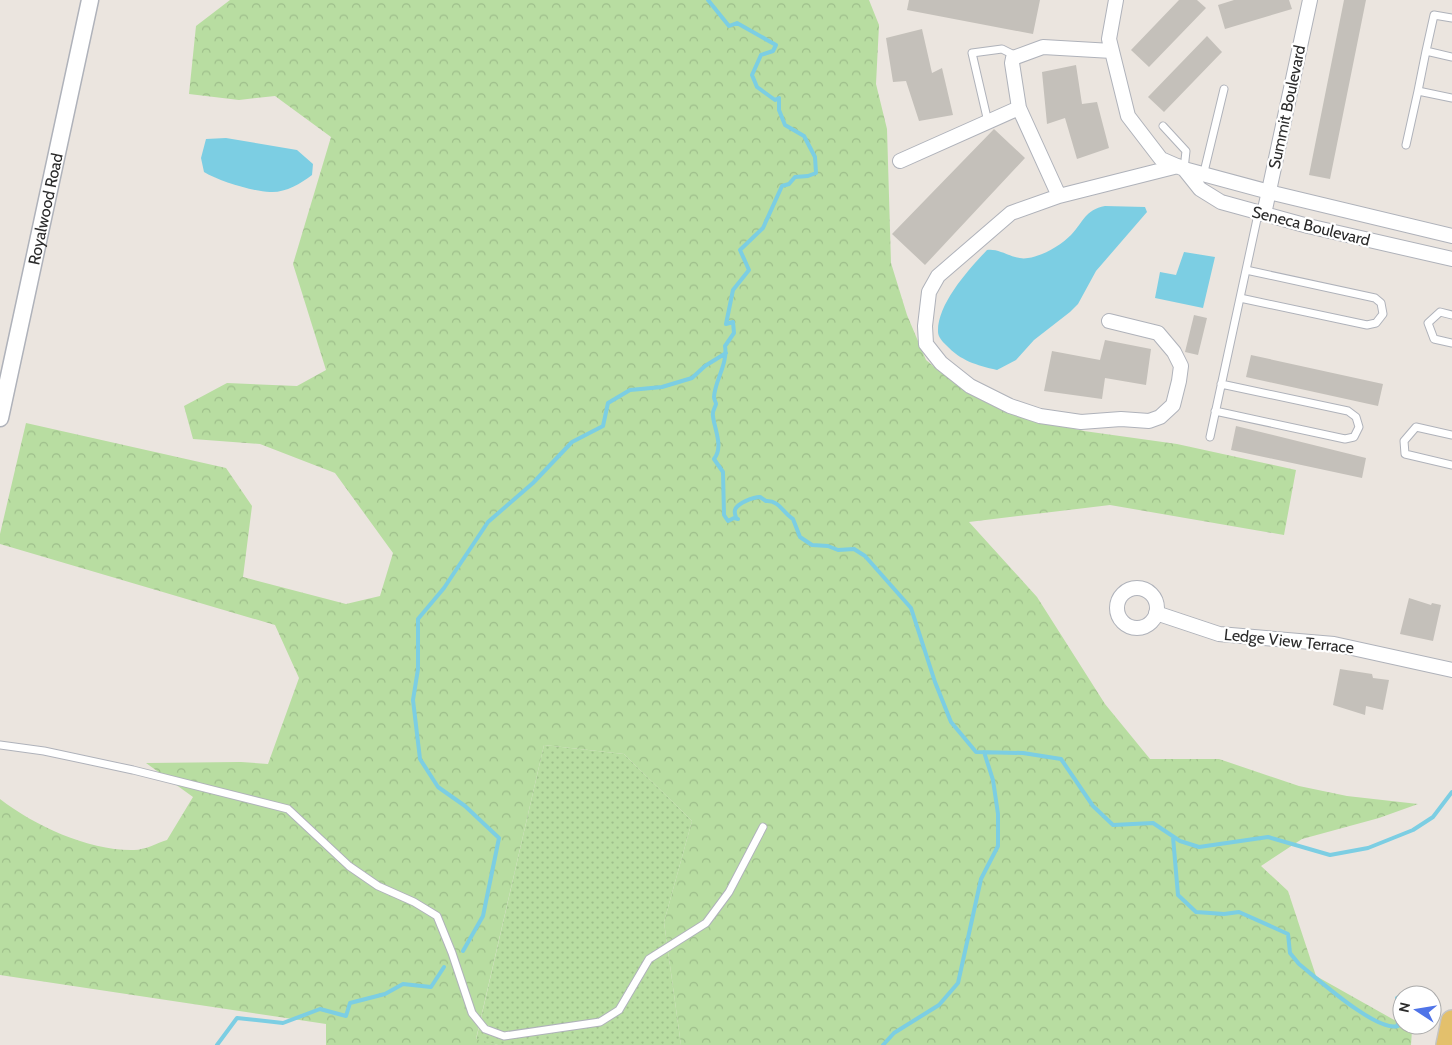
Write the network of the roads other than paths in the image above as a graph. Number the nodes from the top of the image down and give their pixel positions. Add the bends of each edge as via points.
1 (90, 0) edge
2 (1116, 0) edge
3 (1310, 0) edge
4 (1452, 18) edge
5 (1112, 51) junction
6 (1426, 51) junction
7 (1017, 56) junction
8 (1452, 57) edge
9 (1224, 89) dead end
10 (1418, 91) junction
11 (1452, 98) edge
12 (1019, 108) junction
13 (988, 122) junction
14 (1163, 126) dead end
15 (1406, 145) dead end
16 (900, 161) dead end
17 (1181, 167) junction
18 (1204, 174) junction
19 (1200, 189) junction
20 (1269, 192) junction
21 (1059, 196) junction
22 (1264, 214) junction
23 (1452, 236) edge
24 (1452, 259) edge
25 (1246, 270) junction
26 (1240, 298) junction
27 (1452, 315) edge
28 (1109, 321) dead end
29 (1452, 343) edge
30 (1221, 384) junction
31 (1215, 411) junction
32 (0, 418) edge
33 (1452, 435) edge
34 (1210, 437) dead end
35 (1452, 465) edge
36 (1156, 613) dead end
37 (1452, 670) edge
38 (0, 745) edge
39 (763, 827) dead end
40 (1452, 1021) edge
41 (1447, 1045) edge

1 - 32 street, Royalwood Road
2 - 5 street, Seneca Boulevard via 1109,40
3 - 20 street, Summit Boulevard
4 - 6 lane via 1434,15
5 - 7 street via 1044,47
5 - 17 street, Seneca Boulevard via 1128,116 1161,160
6 - 8 lane
6 - 10 lane
7 - 12 street via 1012,63
7 - 13 lane via 1002,49 972,53
9 - 18 lane
10 - 11 lane
10 - 15 lane
12 - 13 street
12 - 21 street
13 - 16 street
14 - 17 lane via 1186,150
17 - 18 street, Seneca Boulevard
17 - 19 street, Seneca Boulevard
17 - 21 street
18 - 19 lane
18 - 20 street, Seneca Boulevard
19 - 22 street, Seneca Boulevard via 1221,202
20 - 22 street, Summit Boulevard
20 - 23 street, Seneca Boulevard
21 - 28 street via 1011,213 938,276 929,292 926,344 940,363 970,386 1010,406 1040,416 1081,422 1149,421 1160,416 1173,405 1179,381 1181,366 1174,352 1158,333
22 - 24 street, Seneca Boulevard
22 - 25 lane via 1257,219
25 - 26 lane
25 - 26 lane via 1375,298 1382,303 1383,314 1376,323 1368,325
26 - 30 lane
27 - 29 lane via 1440,312 1428,323 1434,339
30 - 31 lane
30 - 31 lane via 1348,411 1356,417 1359,427 1354,437 1345,439
31 - 34 lane
33 - 35 lane via 1416,427 1404,441 1405,454
36 - 37 street, Ledge View Terrace via 1218,634 1334,644
38 - 39 lane via 124,768 288,809 348,866 378,886 437,916 472,1013 485,1029 504,1036 600,1022 619,1010 649,958 706,922 729,892
40 - 41 main road

